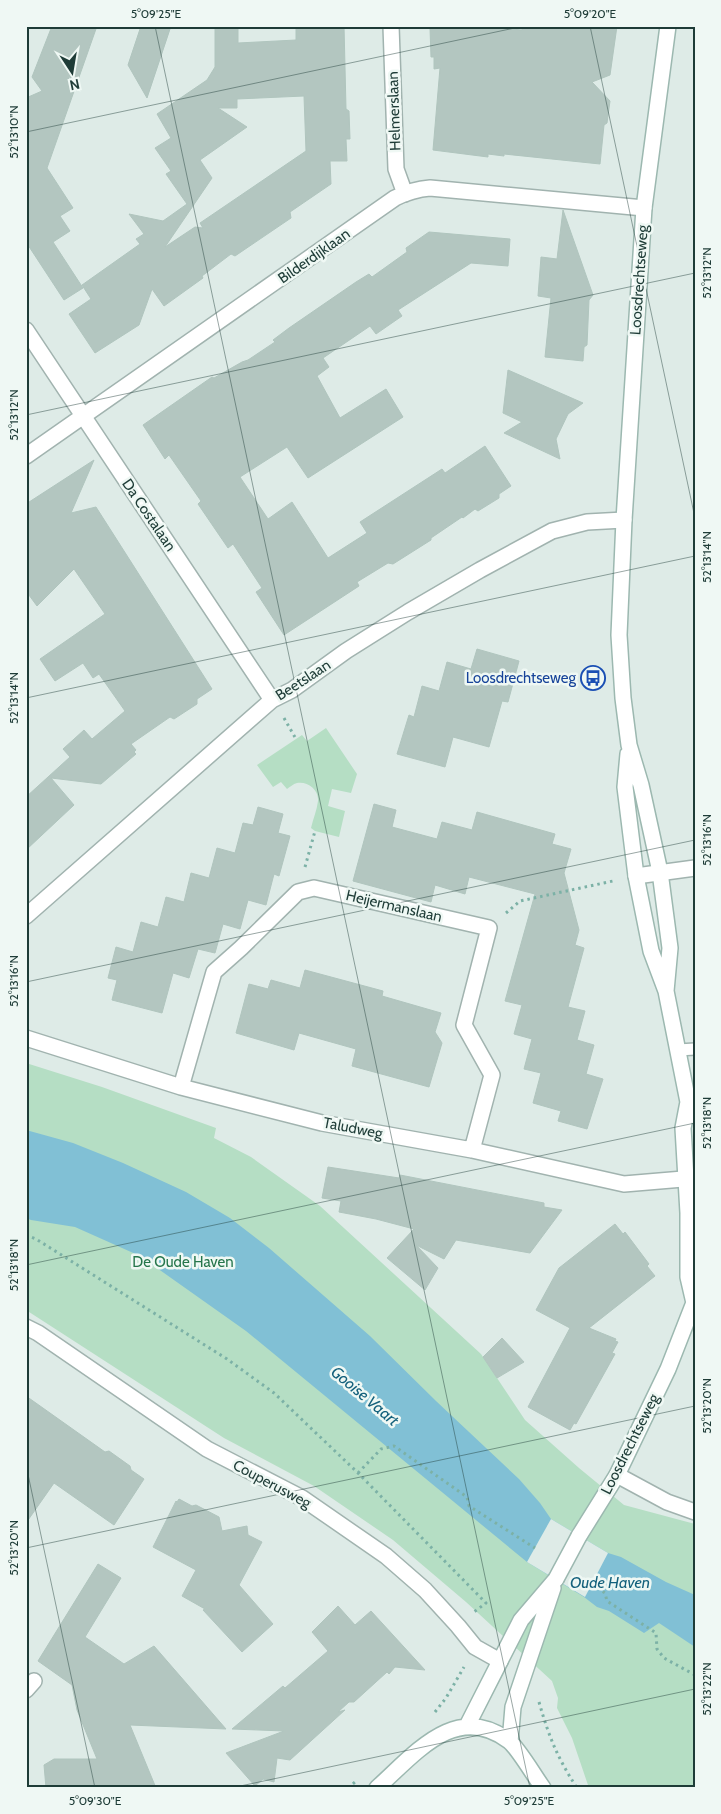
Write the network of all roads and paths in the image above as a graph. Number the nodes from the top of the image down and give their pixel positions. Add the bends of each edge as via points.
1 (391, 26) edge
2 (668, 26) edge
3 (404, 194) junction
4 (644, 208) junction
5 (26, 330) edge
6 (84, 417) junction
7 (26, 456) edge
8 (624, 520) junction
9 (272, 700) junction
10 (628, 745) junction
11 (314, 831) dead end
12 (695, 868) edge
13 (660, 872) junction
14 (636, 876) junction
15 (298, 892) junction
16 (26, 916) edge
17 (490, 928) junction
18 (666, 991) junction
19 (26, 1038) edge
20 (695, 1049) edge
21 (678, 1050) junction
22 (181, 1087) junction
23 (688, 1102) junction
24 (695, 1116) edge
25 (472, 1150) junction
26 (690, 1178) edge
27 (26, 1234) edge
28 (694, 1301) edge
29 (26, 1327) edge
30 (358, 1473) junction
31 (617, 1475) junction
32 (695, 1512) edge
33 (535, 1548) dead end
34 (556, 1579) junction
35 (592, 1584) dead end
36 (458, 1626) junction
37 (500, 1661) junction
38 (695, 1674) edge
39 (537, 1696) dead end
40 (467, 1726) junction
41 (510, 1742) junction
42 (377, 1788) edge
43 (543, 1788) edge
44 (577, 1788) edge

1 - 3 street, Helmerslaan via 396,169
2 - 4 street, Loosdrechtseweg
3 - 4 street, Bilderdijklaan via 430,188
3 - 6 street, Bilderdijklaan
4 - 8 street, Loosdrechtseweg
5 - 6 street, Da Costalaan
6 - 7 street, Bilderdijklaan
6 - 9 street, Da Costalaan
8 - 9 street, Beetslaan via 587,522 552,531 408,612
8 - 10 street, Loosdrechtseweg via 619,635
9 - 16 street, Beetslaan
10 - 13 street, Loosdrechtseweg via 641,785
10 - 14 street, Loosdrechtseweg via 625,787
11 - 15 path
12 - 13 street
13 - 14 street
13 - 18 street, Loosdrechtseweg via 670,948
14 - 17 path via 520,901
14 - 18 street, Loosdrechtseweg via 651,951
15 - 17 street, Heijermanslaan via 314,888
15 - 22 street via 214,972
17 - 25 street via 464,1025 492,1075
18 - 21 street, Loosdrechtseweg
19 - 22 street, Taludweg
20 - 21 lane
21 - 23 street, Loosdrechtseweg
22 - 25 street, Taludweg via 322,1123
23 - 24 street, Loosdrechtseweg
23 - 26 street, Loosdrechtseweg via 683,1128
25 - 26 street, Taludweg via 624,1184
26 - 28 street, Loosdrechtseweg via 688,1277
27 - 30 path via 227,1359 274,1393
28 - 31 street, Loosdrechtseweg via 668,1369
29 - 36 street, Couperusweg via 207,1449 302,1498 386,1556 425,1590
30 - 33 path via 381,1449 394,1446 467,1497 469,1506
30 - 36 path via 486,1603
31 - 32 street via 667,1502
31 - 34 street, Loosdrechtseweg, bridge
34 - 37 street, Loosdrechtseweg via 521,1620
34 - 41 street, Loosdrechtseweg via 513,1707
35 - 38 path via 605,1593 607,1601 656,1633 657,1649 664,1658
36 - 37 street, Couperusweg via 475,1647
37 - 40 street, Loosdrechtseweg
39 - 44 path via 560,1763
40 - 41 street via 487,1728
40 - 42 street via 447,1730 426,1744
41 - 43 street

